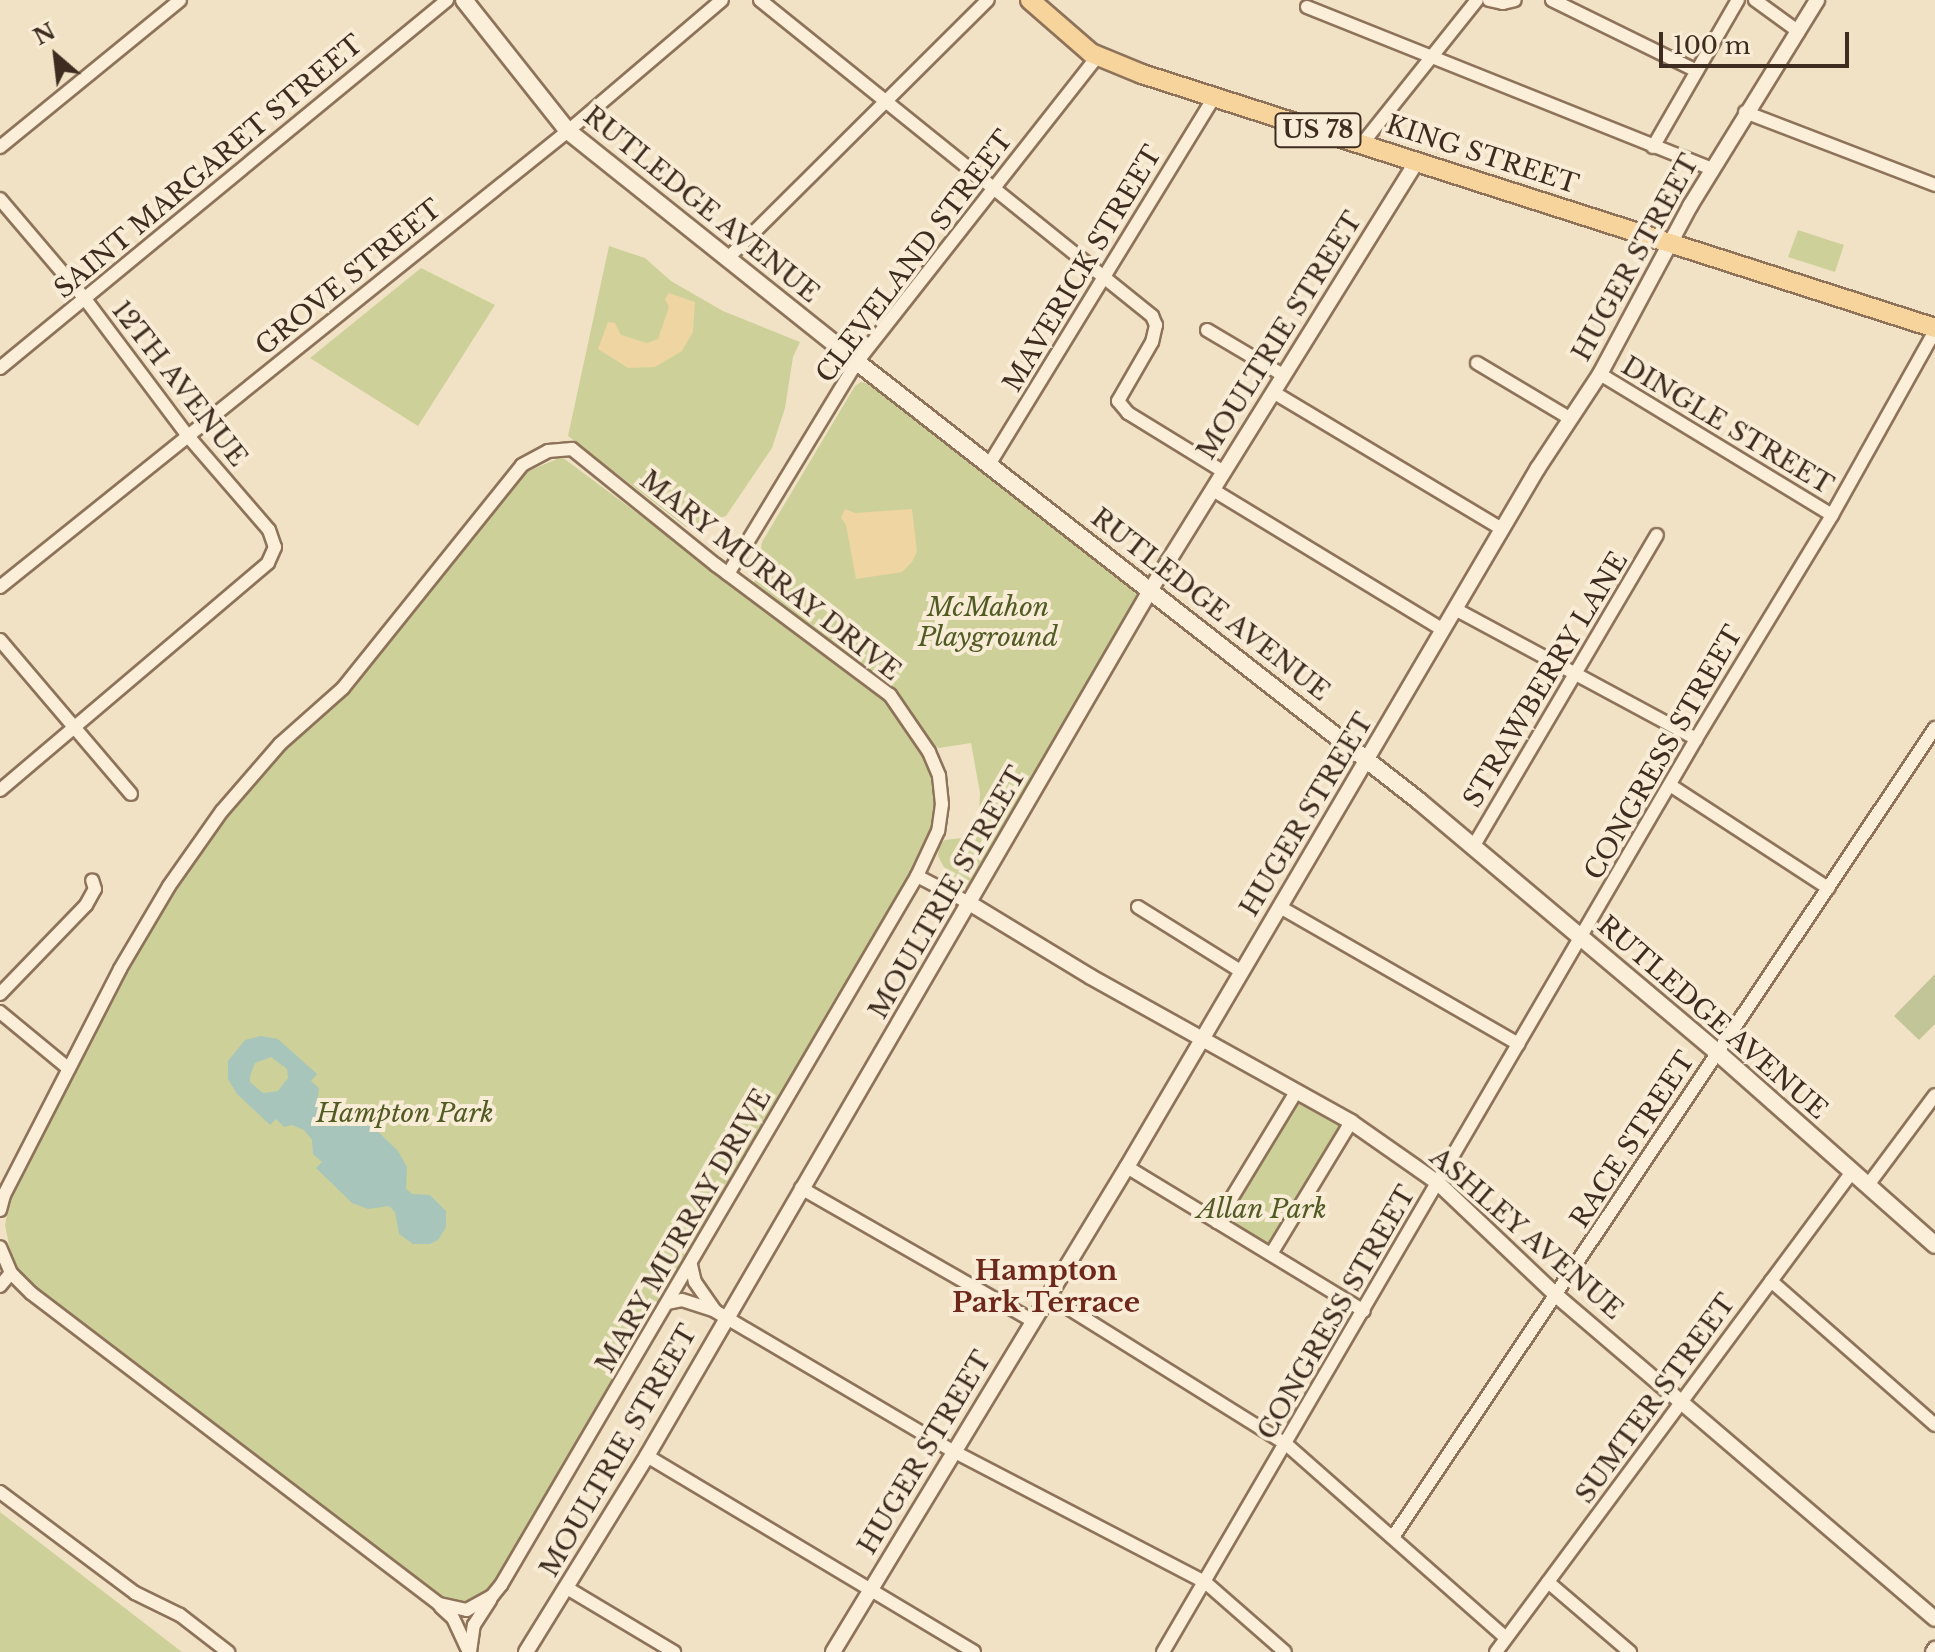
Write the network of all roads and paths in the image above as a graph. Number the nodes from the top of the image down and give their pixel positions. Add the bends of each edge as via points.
1 (180, 0) edge
2 (447, 0) edge
3 (464, 0) edge
4 (722, 0) edge
5 (760, 0) edge
6 (988, 0) edge
7 (1030, 0) edge
8 (1477, 0) edge
9 (1489, 0) edge
10 (1515, 0) edge
11 (1552, 0) edge
12 (1738, 0) edge
13 (1755, 0) edge
14 (1817, 0) edge
15 (1307, 7) dead end
16 (1799, 32) junction
17 (1098, 56) junction
18 (1432, 57) junction
19 (1697, 71) junction
20 (1214, 97) junction
21 (884, 103) junction
22 (1745, 112) junction
23 (568, 131) junction
24 (1362, 144) junction
25 (0, 147) edge
26 (1653, 147) junction
27 (1417, 161) junction
28 (1712, 169) junction
29 (1935, 185) edge
30 (993, 190) junction
31 (0, 199) edge
32 (1672, 242) junction
33 (728, 258) junction
34 (1105, 278) junction
35 (85, 299) junction
36 (1207, 330) dead end
37 (1935, 330) edge
38 (857, 362) junction
39 (1477, 363) dead end
40 (0, 368) edge
41 (1600, 374) junction
42 (1283, 375) junction
43 (1273, 392) junction
44 (1571, 419) junction
45 (187, 435) junction
46 (990, 463) junction
47 (1224, 472) junction
48 (1213, 490) junction
49 (1832, 515) junction
50 (1502, 529) junction
51 (1657, 535) dead end
52 (728, 574) junction
53 (0, 587) edge
54 (1151, 589) junction
55 (1455, 609) junction
56 (1443, 630) junction
57 (0, 640) edge
58 (1573, 675) junction
59 (71, 728) junction
60 (1935, 728) edge
61 (1696, 739) junction
62 (1367, 760) junction
63 (1670, 785) junction
64 (0, 790) edge
65 (131, 794) dead end
66 (1473, 847) junction
67 (917, 876) junction
68 (92, 880) dead end
69 (1828, 888) junction
70 (971, 904) junction
71 (1138, 907) dead end
72 (1280, 907) junction
73 (1582, 937) junction
74 (1242, 972) junction
75 (0, 994) edge
76 (0, 1012) edge
77 (1201, 1039) junction
78 (1518, 1044) junction
79 (1717, 1052) junction
80 (69, 1069) junction
81 (1296, 1092) junction
82 (1935, 1095) edge
83 (1351, 1122) junction
84 (1127, 1167) junction
85 (1852, 1172) junction
86 (1438, 1183) junction
87 (1868, 1185) junction
88 (801, 1188) junction
89 (0, 1210) edge
90 (1217, 1222) junction
91 (1935, 1245) edge
92 (0, 1247) edge
93 (1271, 1254) junction
94 (691, 1265) junction
95 (11, 1273) junction
96 (1771, 1281) junction
97 (0, 1286) edge
98 (1049, 1296) junction
99 (1557, 1296) junction
100 (667, 1303) junction
101 (1364, 1311) junction
102 (720, 1314) junction
103 (1033, 1321) junction
104 (1683, 1400) junction
105 (1935, 1425) edge
106 (1286, 1444) junction
107 (953, 1451) junction
108 (647, 1456) junction
109 (0, 1492) edge
110 (1393, 1537) junction
111 (1205, 1582) junction
112 (1548, 1582) junction
113 (567, 1588) junction
114 (871, 1589) junction
115 (492, 1596) junction
116 (439, 1604) junction
117 (1935, 1619) edge
118 (1506, 1638) junction
119 (228, 1652) edge
120 (469, 1652) edge
121 (526, 1652) edge
122 (674, 1652) edge
123 (833, 1652) edge
124 (974, 1652) edge
125 (1163, 1652) edge
126 (1285, 1652) edge
127 (1496, 1652) edge
128 (1630, 1652) edge

1 - 25 street
2 - 35 street, SAINT MARGARET STREET
3 - 23 main road, RUTLEDGE AVENUE
4 - 23 street, GROVE STREET
5 - 21 street
6 - 21 street
7 - 17 main road, KING STREET / US 78
8 - 18 street
9 - 10 street
11 - 19 street
12 - 19 street
13 - 16 street
14 - 16 street, HUGER STREET
15 - 18 street
16 - 22 street, HUGER STREET
17 - 20 main road, KING STREET / US 78
17 - 30 street, CLEVELAND STREET
18 - 24 street
18 - 26 street
19 - 26 street
20 - 24 main road, KING STREET / US 78
20 - 34 street, MAVERICK STREET
21 - 30 street
21 - 33 street
22 - 28 street, HUGER STREET
22 - 29 street
23 - 33 main road, RUTLEDGE AVENUE
23 - 45 street, GROVE STREET
24 - 27 main road, KING STREET / US 78
26 - 28 street
27 - 32 main road, KING STREET / US 78
27 - 42 street, MOULTRIE STREET
28 - 32 street, HUGER STREET
30 - 34 street
30 - 38 street, CLEVELAND STREET
31 - 35 street, 12TH AVENUE
32 - 37 main road, KING STREET / US 78
32 - 41 street, HUGER STREET
33 - 38 main road, RUTLEDGE AVENUE
34 - 46 street, MAVERICK STREET
34 - 47 street via 1156,325 1152,342 1118,401 1128,413
35 - 40 street, SAINT MARGARET STREET
35 - 45 street, 12TH AVENUE
36 - 42 street
37 - 49 street, CONGRESS STREET
38 - 46 main road, RUTLEDGE AVENUE
38 - 52 street, CLEVELAND STREET
39 - 44 street
41 - 44 street, HUGER STREET
41 - 49 street, DINGLE STREET
42 - 43 street, MOULTRIE STREET
43 - 47 street, MOULTRIE STREET
43 - 50 street
44 - 50 street, HUGER STREET
45 - 53 street, GROVE STREET
45 - 59 street, 12TH AVENUE via 272,533 275,547 268,563
46 - 54 main road, RUTLEDGE AVENUE
47 - 48 street, MOULTRIE STREET
48 - 54 street, MOULTRIE STREET
48 - 56 street
49 - 61 street, CONGRESS STREET
50 - 55 street, HUGER STREET
51 - 58 street, STRAWBERRY LANE
52 - 67 street, MARY MURRAY DRIVE via 890,695 917,731 939,776 942,804 938,831
52 - 80 street, MARY MURRAY DRIVE via 572,449 548,451 522,465 343,688 280,744 222,811 169,886
54 - 62 main road, RUTLEDGE AVENUE
54 - 70 street, MOULTRIE STREET
55 - 56 street, HUGER STREET
55 - 58 street
56 - 62 street, HUGER STREET
57 - 59 street
58 - 61 street
58 - 66 street, STRAWBERRY LANE
59 - 64 street
59 - 65 street
60 - 69 street, RACE STREET
61 - 63 street, CONGRESS STREET
62 - 66 main road, RUTLEDGE AVENUE
62 - 72 street, HUGER STREET
63 - 69 street
63 - 73 street, CONGRESS STREET
66 - 73 main road, RUTLEDGE AVENUE
67 - 70 street, ASHLEY AVENUE
67 - 94 street, MARY MURRAY DRIVE
68 - 75 street via 95,889 86,905
69 - 79 street, RACE STREET
70 - 77 street, ASHLEY AVENUE
70 - 88 street, MOULTRIE STREET
71 - 74 street
72 - 74 street, HUGER STREET
72 - 78 street
73 - 78 street, CONGRESS STREET
73 - 79 main road, RUTLEDGE AVENUE
74 - 77 street, HUGER STREET
76 - 80 street
77 - 81 street, ASHLEY AVENUE
77 - 84 street, HUGER STREET
78 - 86 street, CONGRESS STREET
79 - 85 main road, RUTLEDGE AVENUE
79 - 99 street, RACE STREET
80 - 89 street, MARY MURRAY DRIVE
81 - 83 street, ASHLEY AVENUE
81 - 90 street
82 - 87 street
83 - 86 street, ASHLEY AVENUE
83 - 93 street
84 - 90 street
84 - 98 street, HUGER STREET
85 - 87 main road, RUTLEDGE AVENUE
85 - 96 street, SUMTER STREET
86 - 99 street, ASHLEY AVENUE
86 - 101 street, CONGRESS STREET
87 - 91 main road, RUTLEDGE AVENUE
88 - 102 street, MOULTRIE STREET
88 - 103 street
90 - 93 street
92 - 95 street
93 - 101 street
94 - 100 street, MARY MURRAY DRIVE
94 - 102 street via 695,1282
95 - 97 street
95 - 116 street
96 - 104 street, SUMTER STREET
96 - 105 street
98 - 103 street, HUGER STREET
98 - 106 street
99 - 104 street, ASHLEY AVENUE
99 - 110 street, RACE STREET
100 - 102 street via 682,1300
100 - 115 street, MARY MURRAY DRIVE
101 - 106 street, CONGRESS STREET
102 - 107 street
102 - 108 street, MOULTRIE STREET
103 - 107 street, HUGER STREET
104 - 112 street, SUMTER STREET
104 - 117 street, ASHLEY AVENUE
106 - 110 street
106 - 111 street, CONGRESS STREET
107 - 111 street
107 - 114 street, HUGER STREET
108 - 113 street, MOULTRIE STREET
108 - 114 street
109 - 119 street via 135,1593 180,1615
110 - 118 street
111 - 125 street, CONGRESS STREET
111 - 126 street
112 - 118 street, SUMTER STREET
112 - 128 street
113 - 121 street, MOULTRIE STREET
113 - 122 street
114 - 123 street, HUGER STREET
114 - 124 street
115 - 116 street via 467,1610
115 - 120 street, MARY MURRAY DRIVE via 474,1625
116 - 120 street via 453,1618
118 - 127 street, SUMTER STREET

